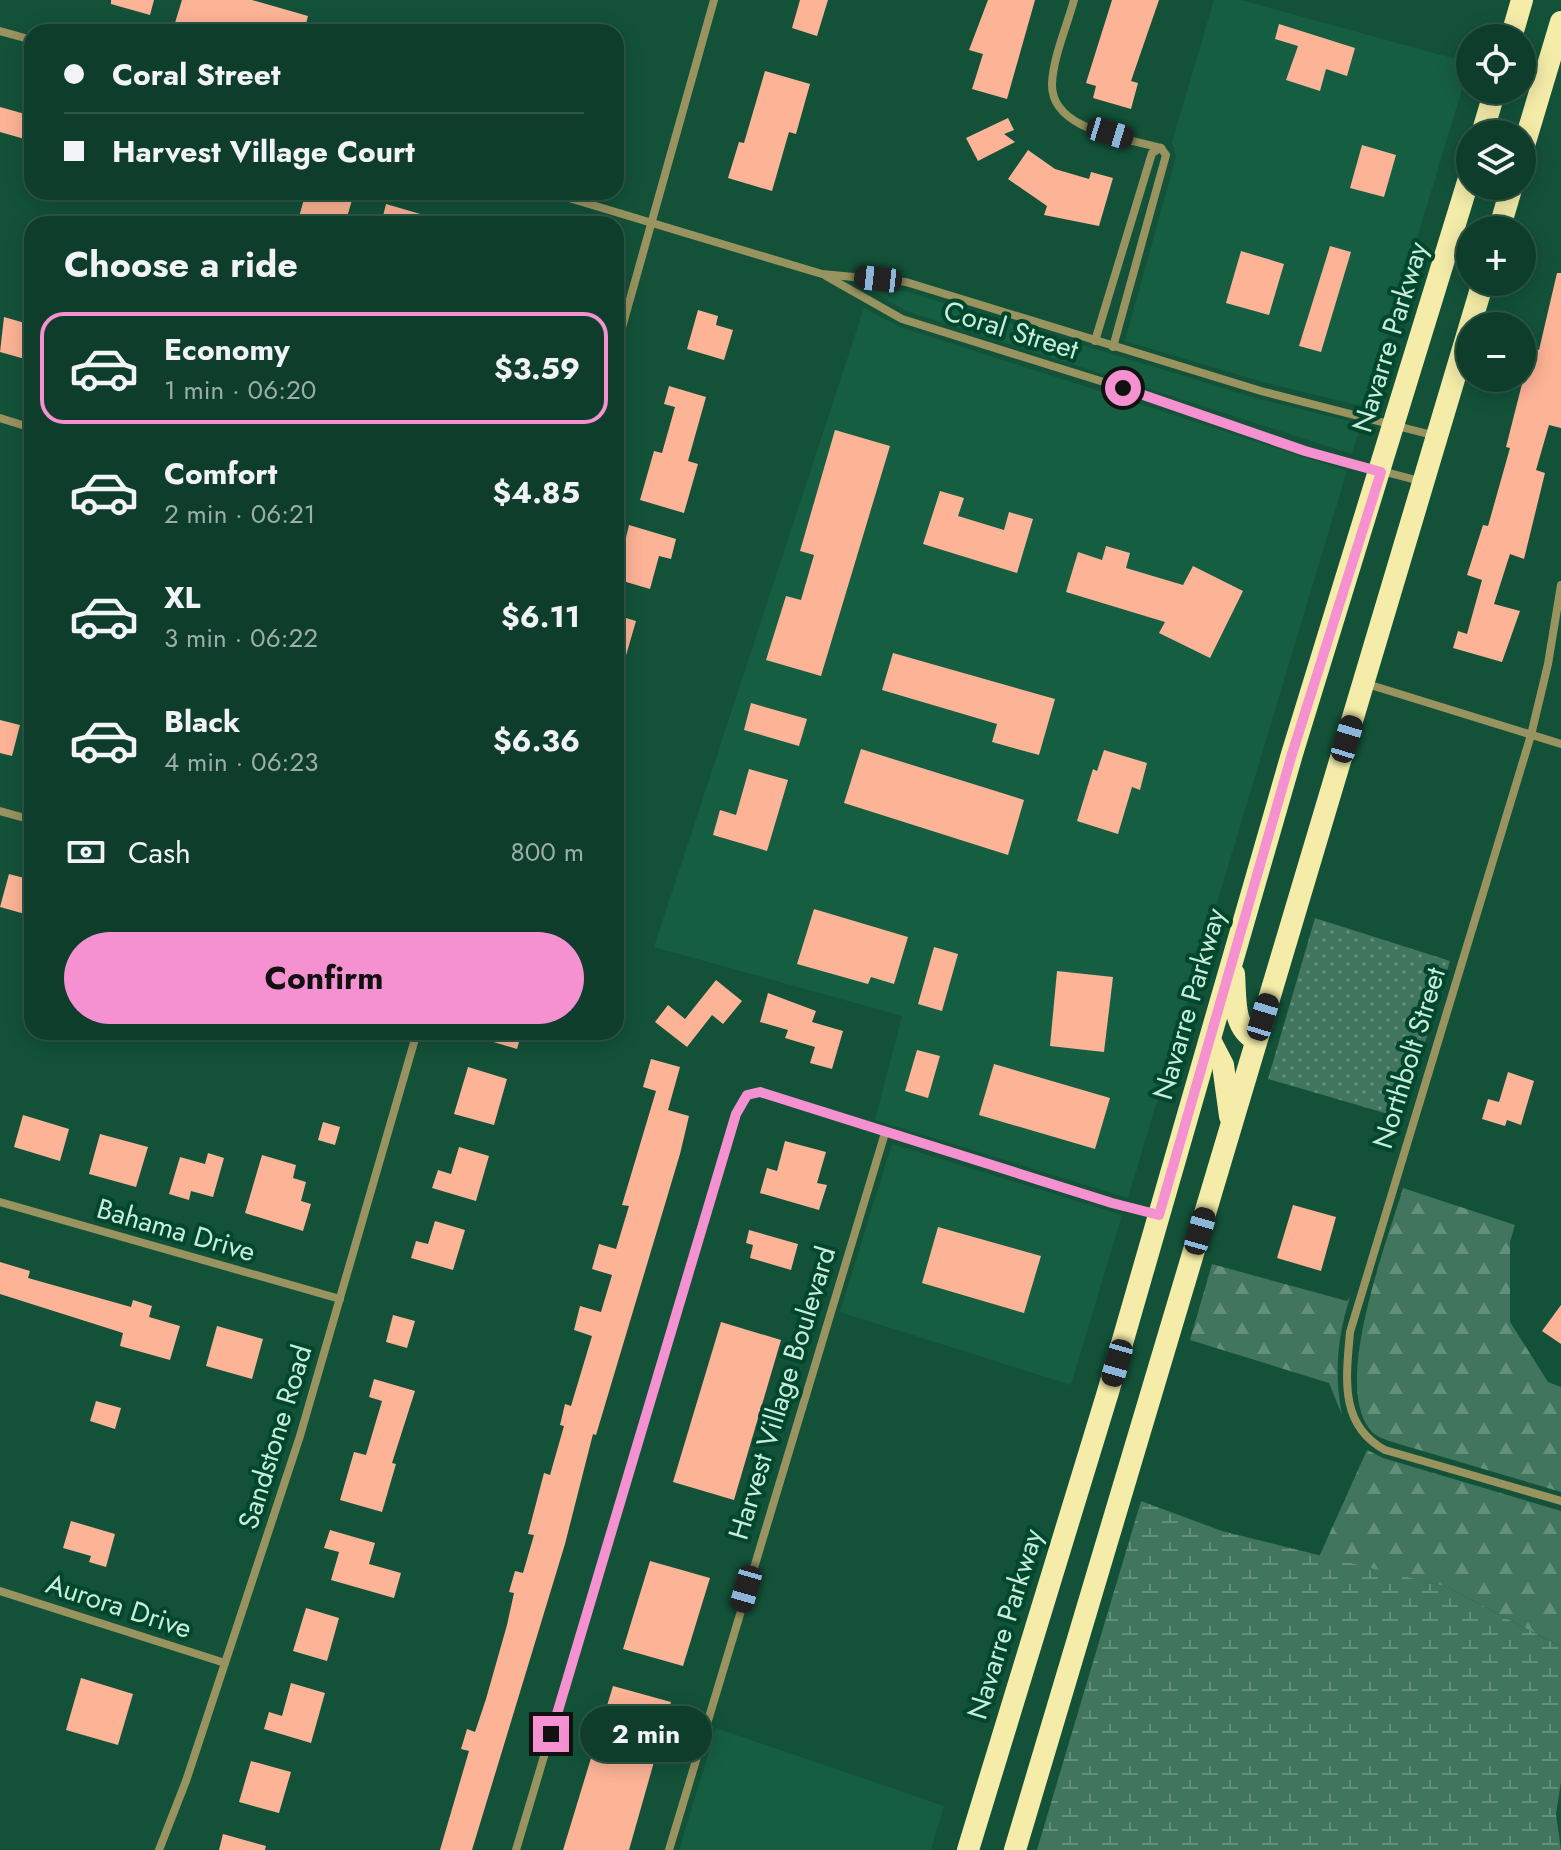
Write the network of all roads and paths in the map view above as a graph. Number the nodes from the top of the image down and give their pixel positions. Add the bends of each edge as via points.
1 (714, 0) edge
2 (1074, 0) edge
3 (1522, 0) edge
4 (1561, 22) edge
5 (1515, 24) edge
6 (0, 31) edge
7 (24, 38) edge
8 (1532, 120) edge
9 (1161, 148) junction
10 (577, 200) edge
11 (1463, 200) edge
12 (653, 222) junction
13 (822, 274) junction
14 (1479, 296) edge
15 (624, 322) edge
16 (1095, 341) junction
17 (1113, 347) junction
18 (0, 418) edge
19 (1396, 424) junction
20 (24, 426) edge
21 (1437, 436) junction
22 (1381, 472) junction
23 (1423, 481) junction
24 (1561, 585) edge
25 (1363, 683) junction
26 (1531, 735) junction
27 (1561, 744) edge
28 (0, 811) edge
29 (24, 818) edge
30 (1233, 961) junction
31 (415, 1040) edge
32 (1210, 1040) junction
33 (1256, 1040) junction
34 (1231, 1125) junction
35 (885, 1133) junction
36 (0, 1202) edge
37 (1159, 1215) junction
38 (340, 1299) junction
39 (1561, 1501) edge
40 (0, 1591) edge
41 (225, 1663) junction
42 (159, 1850) edge
43 (516, 1850) edge
44 (669, 1850) edge
45 (968, 1850) edge
46 (1015, 1850) edge

1 - 12 street
2 - 9 street via 1052,83 1063,114
3 - 5 highway
4 - 8 highway
6 - 7 street
9 - 16 street via 1152,153
9 - 17 street via 1166,155
10 - 12 street, Coral Street
11 - 19 highway, Navarre Parkway
12 - 13 street, Coral Street
12 - 15 street
13 - 16 street, Coral Street via 906,282
13 - 22 street, Coral Street via 902,319
14 - 21 highway
16 - 17 street, Coral Street
17 - 19 street, Coral Street
18 - 20 street
19 - 21 street, Coral Street
19 - 22 highway, Navarre Parkway
21 - 23 highway
22 - 23 street, Coral Street
22 - 30 highway, Navarre Parkway
23 - 25 highway
24 - 26 street, Northbolt Street
25 - 26 street
25 - 33 highway
26 - 27 street
26 - 39 street, Northbolt Street via 1350,1332 1348,1396 1353,1419 1366,1439 1385,1450
28 - 29 street
30 - 32 highway, Navarre Parkway
30 - 33 highway via 1239,1023
31 - 38 street, Sandstone Road
32 - 34 highway via 1223,1065
32 - 37 highway, Navarre Parkway
33 - 34 highway
34 - 46 highway
35 - 37 street
35 - 43 street via 760,1092 751,1092 739,1104
35 - 44 street, Harvest Village Boulevard
36 - 38 street, Bahama Drive
37 - 45 highway, Navarre Parkway
38 - 41 street, Sandstone Road
40 - 41 street, Aurora Drive
41 - 42 street, Sandstone Road

